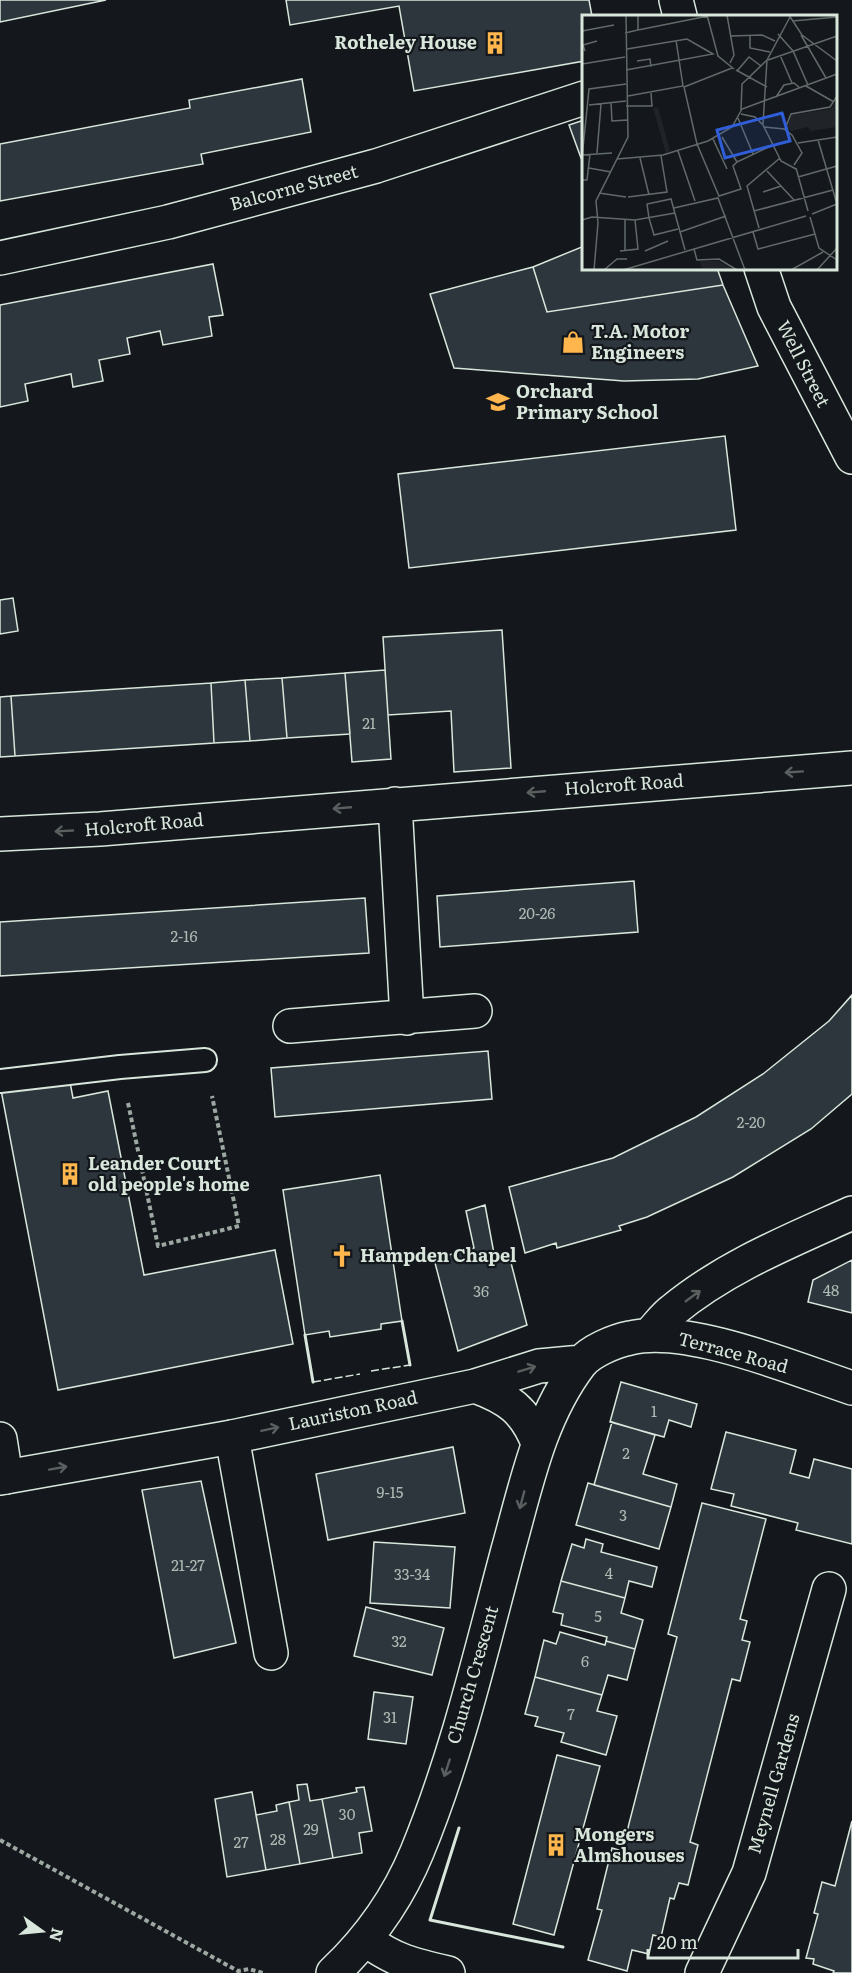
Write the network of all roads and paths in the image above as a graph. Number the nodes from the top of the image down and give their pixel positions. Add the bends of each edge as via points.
1 (676, 0) edge
2 (680, 15) edge
3 (582, 99) edge
4 (0, 258) edge
5 (762, 270) edge
6 (852, 457) edge
7 (852, 768) edge
8 (395, 804) junction
9 (0, 834) edge
10 (475, 1011) dead end
11 (407, 1018) junction
12 (290, 1026) dead end
13 (205, 1060) joint
14 (120, 1067) junction
15 (0, 1081) edge
16 (852, 1213) edge
17 (650, 1335) junction
18 (582, 1362) junction
19 (475, 1386) junction
20 (852, 1388) edge
21 (232, 1437) junction
22 (0, 1439) edge
23 (538, 1443) junction
24 (3, 1478) edge
25 (829, 1589) dead end
26 (271, 1653) dead end
27 (0, 1840) edge
28 (366, 1940) junction
29 (263, 1973) edge
30 (333, 1973) edge
31 (448, 1973) edge
32 (702, 1973) edge

1 - 2 street
3 - 4 street, Balcorne Street via 376,166 168,222
5 - 6 street, Well Street via 774,307
7 -> 8 street, Holcroft Road
8 -> 9 street, Holcroft Road
8 - 11 street
10 - 11 street
11 - 12 street
13 - 14 lane
13 - 14 path via 238,1227 158,1246
14 - 15 lane
17 -> 16 street via 670,1312 714,1280
17 - 18 street, Terrace Road via 613,1344
17 - 20 street, Terrace Road via 680,1337 740,1351
19 -> 18 street, Lauriston Road via 538,1366
18 - 23 street, Church Crescent via 562,1391
21 -> 19 street, Lauriston Road
19 - 23 street via 516,1408 530,1422
24 -> 21 street, Lauriston Road
21 - 26 street
22 - 24 street
23 -> 28 street, Church Crescent via 434,1810 398,1891
25 - 32 street, Meynell Gardens via 749,1874
27 - 29 path via 238,1971
28 - 30 street, Church Crescent
28 - 31 street via 408,1964

